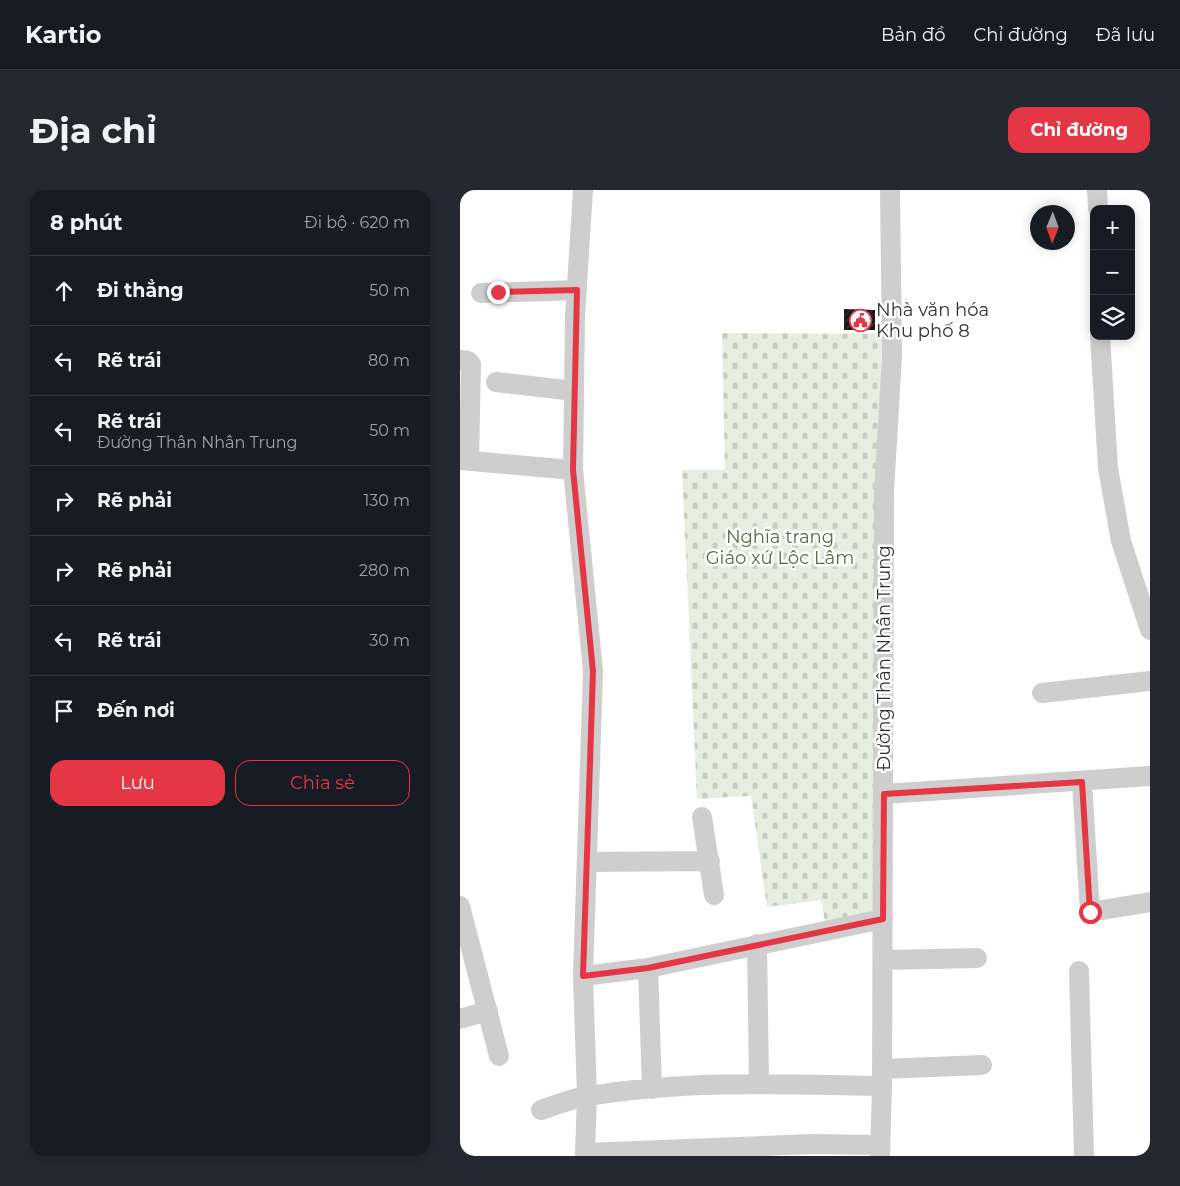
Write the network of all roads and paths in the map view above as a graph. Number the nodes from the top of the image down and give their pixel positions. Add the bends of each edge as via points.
1 (583, 190) edge
2 (890, 190) edge
3 (1097, 190) edge
4 (1098, 205) edge
5 (577, 290) junction
6 (480, 293) dead end
7 (1100, 340) edge
8 (460, 360) edge
9 (496, 382) dead end
10 (574, 391) junction
11 (464, 460) edge
12 (573, 470) junction
13 (1150, 630) edge
14 (1150, 681) edge
15 (1042, 693) dead end
16 (1150, 776) edge
17 (1082, 782) junction
18 (884, 794) junction
19 (702, 817) dead end
20 (710, 861) junction
21 (587, 862) junction
22 (714, 895) dead end
23 (1150, 902) edge
24 (460, 906) edge
25 (883, 919) junction
26 (756, 944) junction
27 (977, 958) dead end
28 (466, 960) edge
29 (883, 960) junction
30 (648, 968) junction
31 (1079, 971) dead end
32 (583, 976) junction
33 (488, 1011) junction
34 (460, 1018) edge
35 (499, 1056) dead end
36 (982, 1065) dead end
37 (882, 1078) junction
38 (759, 1083) junction
39 (652, 1089) junction
40 (587, 1096) junction
41 (541, 1110) dead end
42 (880, 1150) edge
43 (585, 1154) edge
44 (1084, 1156) edge

1 - 5 street
2 - 18 street, Đường Thân Nhân Trung via 892,356 884,492
3 - 4 street
5 - 6 street
5 - 10 street
7 - 13 street via 1108,468 1121,541
8 - 11 street via 471,364
9 - 10 street
10 - 12 street
11 - 12 street
12 - 21 street via 593,671
14 - 15 street
16 - 17 street
17 - 18 street
17 - 23 street via 1090,912
18 - 25 street, Đường Thân Nhân Trung
19 - 20 street
20 - 21 street
20 - 22 street
21 - 32 street
24 - 28 street
25 - 26 street
25 - 29 street, Đường Thân Nhân Trung
26 - 30 street
26 - 38 street
27 - 29 street
28 - 33 street
29 - 37 street, Đường Thân Nhân Trung
30 - 32 street
30 - 39 street
31 - 44 street
32 - 40 street
33 - 34 street
33 - 35 street
36 - 37 street
37 - 38 street
37 - 42 street, Đường Thân Nhân Trung
38 - 39 street
39 - 40 street
40 - 41 street
40 - 43 street
42 - 43 street via 812,1144

